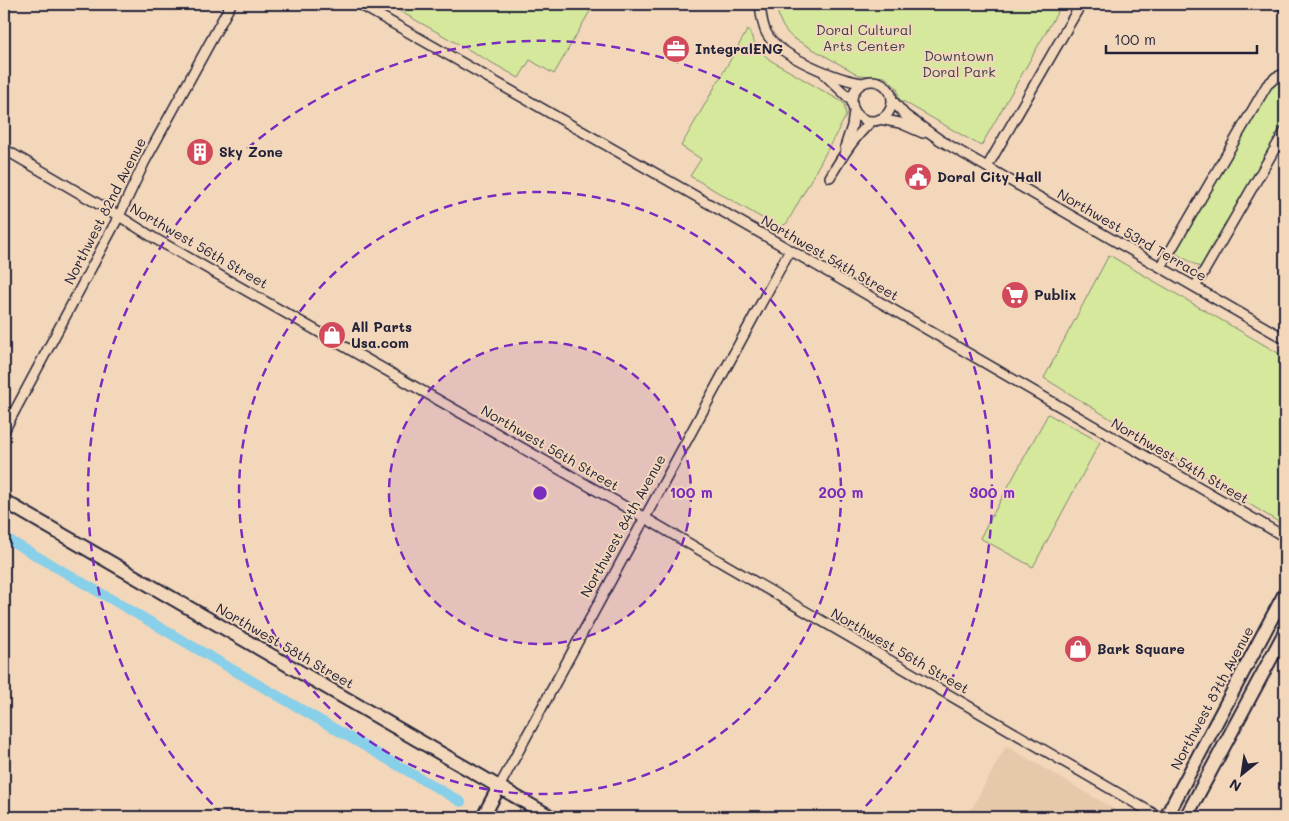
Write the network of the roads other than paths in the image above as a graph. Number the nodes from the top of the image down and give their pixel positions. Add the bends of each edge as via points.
1 (231, 4) edge
2 (359, 4) edge
3 (760, 4) edge
4 (1080, 4) edge
5 (819, 70) junction
6 (1282, 76) edge
7 (862, 84) junction
8 (852, 100) junction
9 (892, 100) junction
10 (854, 111) junction
11 (876, 120) junction
12 (1285, 131) edge
13 (940, 140) junction
14 (4, 149) edge
15 (843, 155) junction
16 (987, 167) junction
17 (830, 177) dead end
18 (119, 216) junction
19 (790, 250) junction
20 (1161, 267) junction
21 (1195, 287) junction
22 (1285, 339) edge
23 (4, 431) edge
24 (4, 501) edge
25 (645, 518) junction
26 (1285, 537) edge
27 (1285, 592) edge
28 (1285, 632) edge
29 (498, 787) junction
30 (483, 817) edge
31 (551, 817) edge
32 (1159, 817) edge
33 (1166, 817) edge
34 (1186, 817) edge

1 - 18 street, Northwest 82nd Avenue via 145,161
2 - 19 street, Northwest 54th Street
3 - 5 street via 767,34 777,46
4 - 16 street
5 - 7 street
5 - 8 street
6 - 20 street via 1267,85
7 - 8 street via 855,90
7 - 9 street via 874,82 883,85
8 - 10 street
9 - 11 street via 889,111
9 - 13 street, Northwest 53rd Terrace via 905,115
10 - 11 street via 861,119
10 - 15 street
11 - 13 street, Northwest 53rd Terrace via 900,123
11 - 15 street via 864,128
12 - 21 street
13 - 16 street, Northwest 53rd Terrace
14 - 18 street, Northwest 56th Street
15 - 17 street
16 - 20 street, Northwest 53rd Terrace
18 - 23 street, Northwest 82nd Avenue
18 - 25 street, Northwest 56th Street
19 - 25 street, Northwest 84th Avenue
19 - 26 street, Northwest 54th Street
20 - 21 street, Northwest 53rd Terrace
21 - 22 street, Northwest 53rd Terrace
24 - 29 main road, Northwest 58th Street
25 - 29 street, Northwest 84th Avenue
25 - 32 street, Northwest 56th Street
27 - 33 main road, Northwest 87th Avenue
28 - 34 main road
29 - 30 main road, Northwest 84th Avenue
29 - 31 main road, Northwest 58th Street

